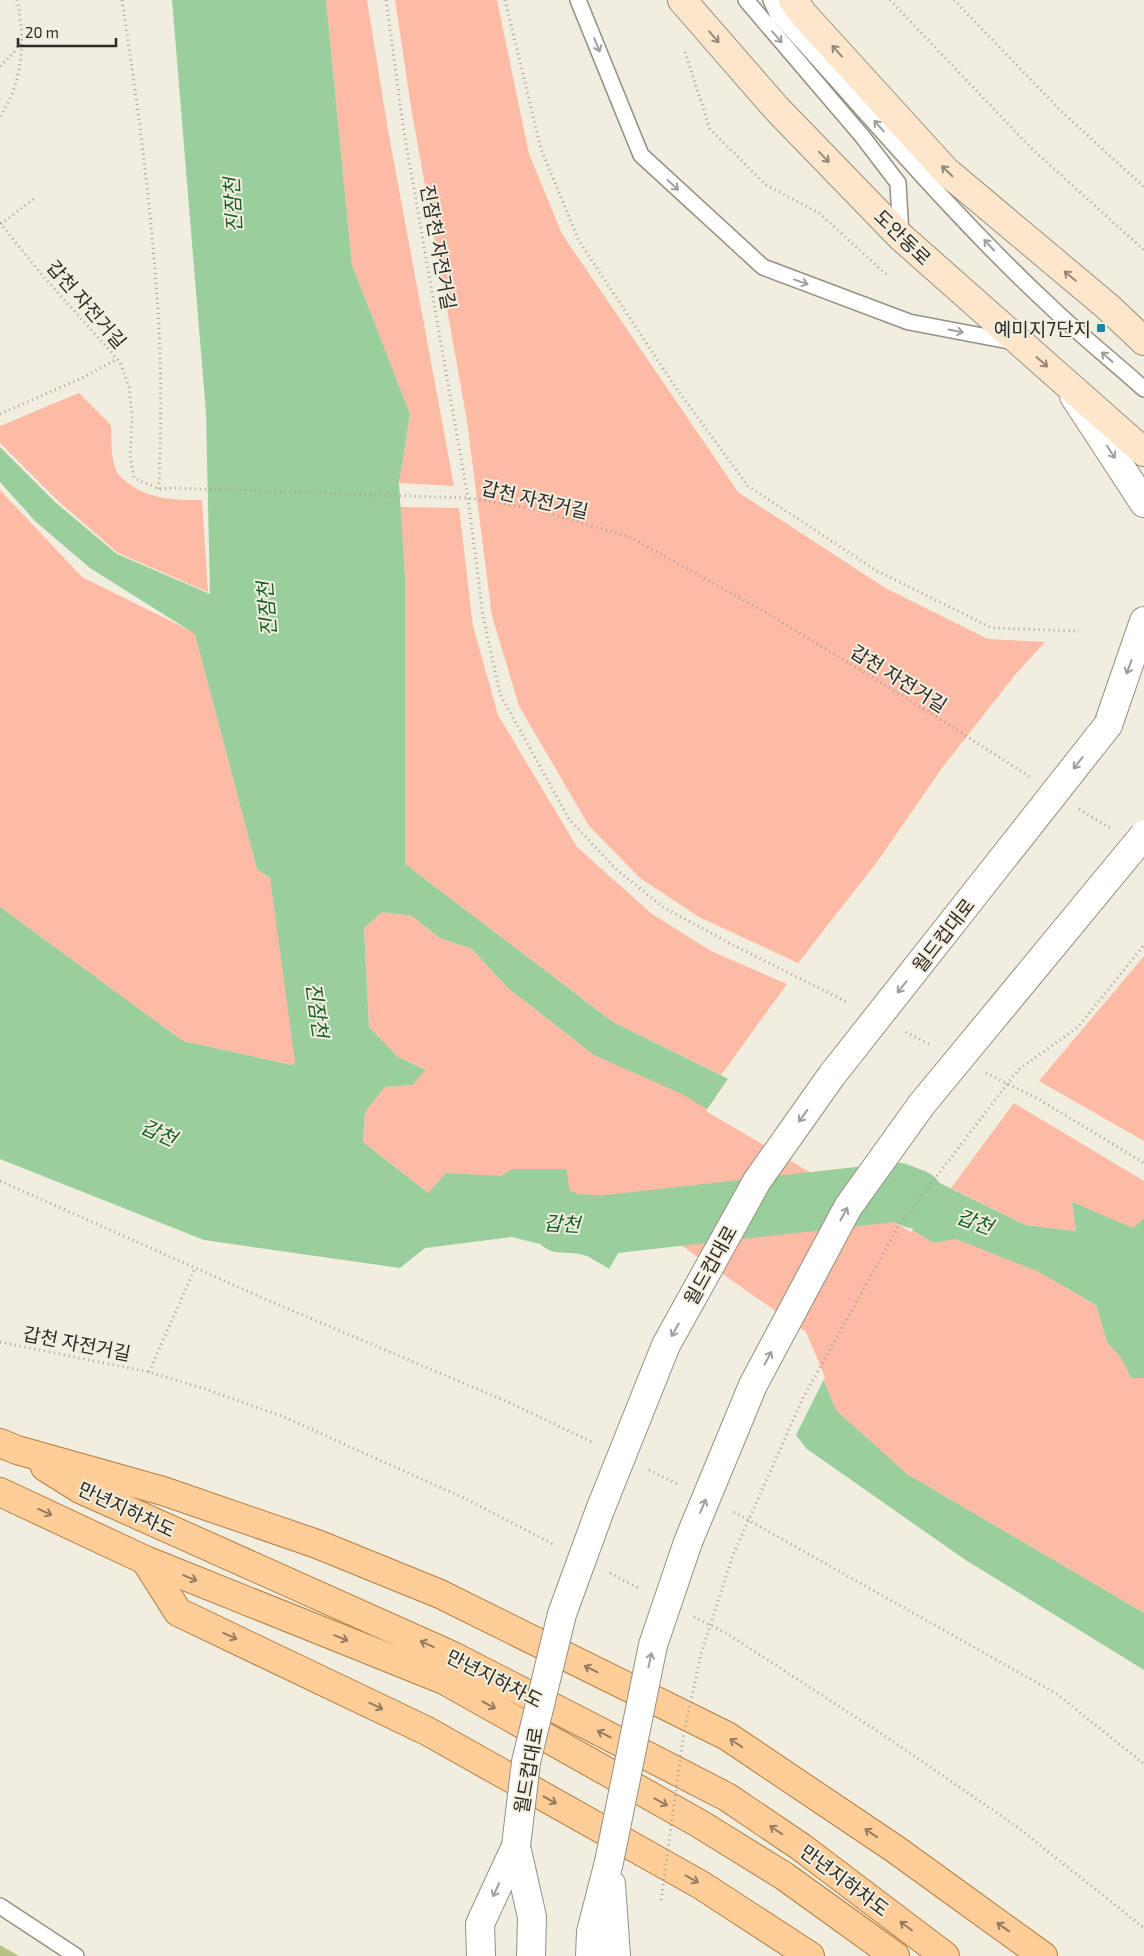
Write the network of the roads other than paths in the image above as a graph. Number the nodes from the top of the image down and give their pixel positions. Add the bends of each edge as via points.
1 (578, 0) edge
2 (682, 0) edge
3 (746, 0) edge
4 (771, 0) edge
5 (793, 0) edge
6 (901, 237) junction
7 (1108, 307) junction
8 (1144, 330) edge
9 (1144, 341) edge
10 (1020, 343) junction
11 (1065, 382) junction
12 (1144, 389) edge
13 (1144, 452) edge
14 (1144, 502) edge
15 (1144, 621) edge
16 (1144, 682) edge
17 (1108, 725) junction
18 (1144, 835) edge
19 (8, 1446) edge
20 (0, 1492) edge
21 (145, 1560) junction
22 (516, 1846) junction
23 (609, 1862) junction
24 (0, 1906) edge
25 (76, 1956) edge
26 (481, 1956) edge
27 (531, 1956) edge
28 (590, 1956) edge
29 (616, 1956) edge
30 (810, 1956) edge
31 (895, 1956) edge
32 (945, 1956) edge
33 (1043, 1956) edge

1 -> 10 lane via 641,155 763,268 909,322
2 -> 6 main road, 도안동로 via 777,109
3 -> 6 lane via 898,183
12 -> 4 lane via 1050,306 997,253 778,15
7 -> 5 main road via 946,171
6 - 10 main road, 도안동로
7 - 8 street
7 - 9 main road
10 -> 11 main road, 도안동로
11 - 13 main road, 도안동로
11 -> 14 street
15 -> 17 street
16 - 17 street, 월드컵대로
17 -> 22 street, 월드컵대로, bridge via 832,1075 756,1180 666,1345 562,1614 526,1762
23 -> 18 street, bridge via 653,1645 688,1542 753,1385 848,1207 922,1104
32 -> 19 main road, 만년지하차도 via 801,1847 727,1797 453,1656 80,1489
33 -> 19 main road via 895,1849 727,1736 440,1594 317,1544 181,1497
20 -> 21 main road, 만년지하차도
21 -> 30 main road via 178,1612 427,1731 701,1884
21 -> 31 main road, 만년지하차도 via 444,1680 708,1829 784,1876
22 -> 26 street via 480,1924
22 - 27 street, 월드컵대로 via 532,1917
23 - 28 street via 591,1932
23 - 29 street
24 - 25 lane

